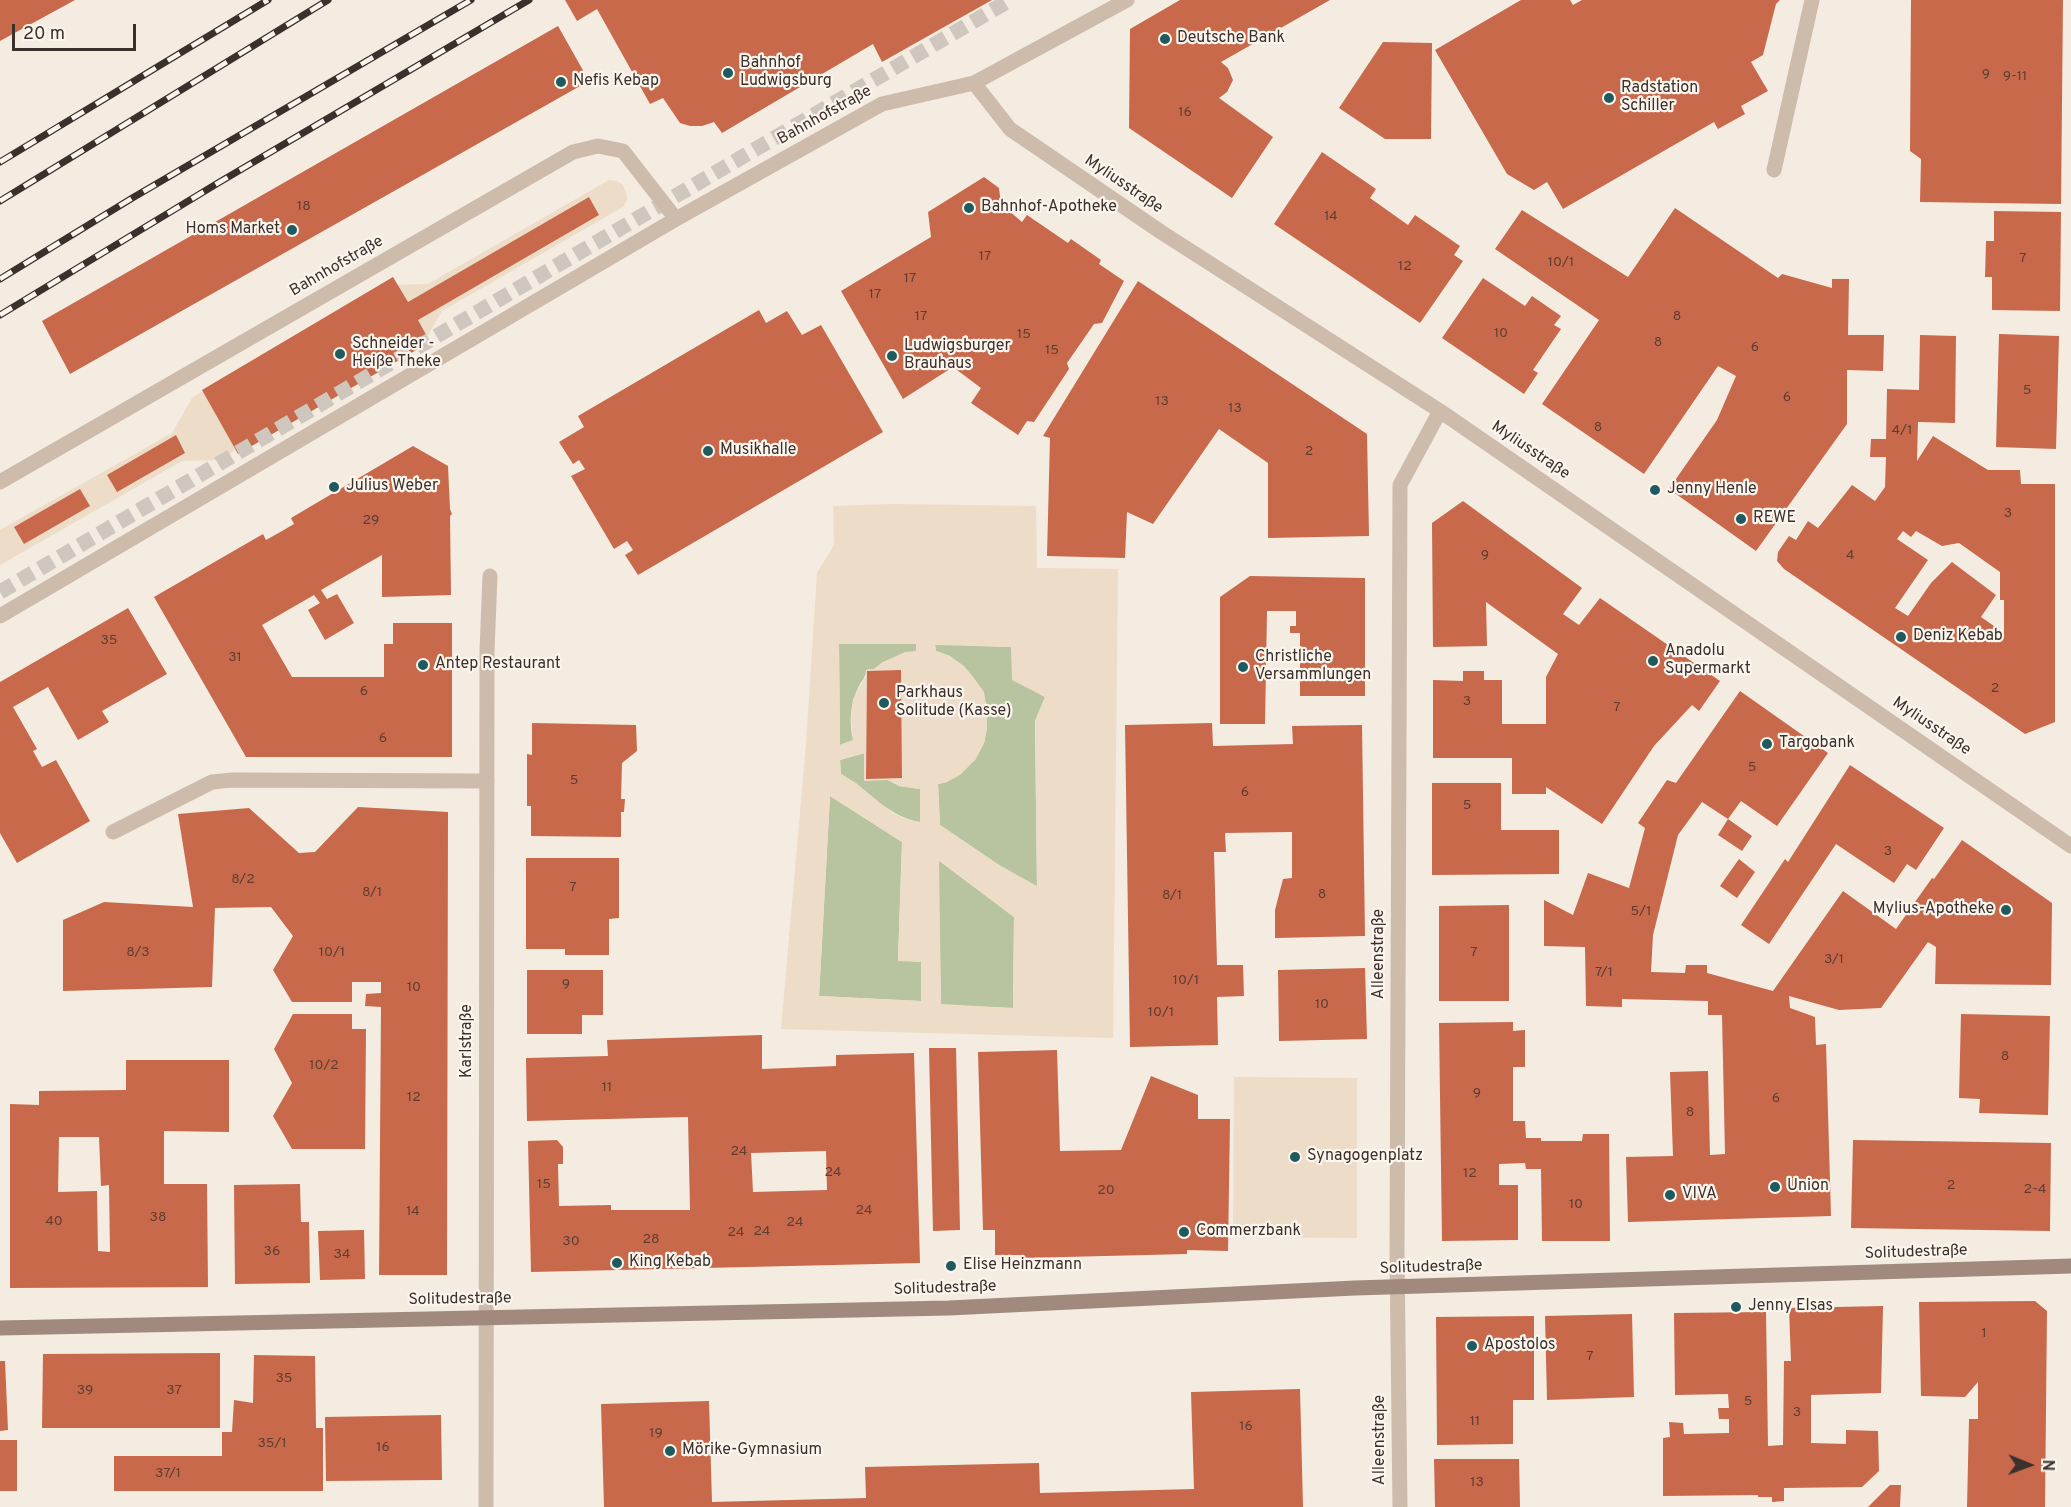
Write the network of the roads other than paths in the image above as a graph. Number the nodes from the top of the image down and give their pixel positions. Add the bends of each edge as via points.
1 (1127, 0) edge
2 (1812, 0) edge
3 (974, 83) junction
4 (1774, 170) dead end
5 (676, 219) junction
6 (1440, 411) junction
7 (0, 483) edge
8 (490, 576) dead end
9 (0, 616) edge
10 (487, 781) junction
11 (113, 832) dead end
12 (2071, 846) edge
13 (2071, 1266) edge
14 (1398, 1287) junction
15 (486, 1318) junction
16 (0, 1328) edge
17 (486, 1507) edge
18 (1400, 1507) edge

1 - 3 street, Bahnhofstraße
2 - 4 street
3 - 5 street, Bahnhofstraße via 882,104
3 - 6 street, Myliusstraße via 1010,129 1161,232
5 - 7 street, Bahnhofstraße via 623,151 598,146 573,152
5 - 9 street, Bahnhofstraße
6 - 12 street, Myliusstraße
6 - 14 street, Alleenstraße via 1400,485
8 - 10 street, Karlstraße
10 - 11 street via 212,782
10 - 15 street, Karlstraße
13 - 14 street, Solitudestraße
14 - 15 street, Solitudestraße via 949,1308
14 - 18 street, Alleenstraße
15 - 16 street, Solitudestraße
15 - 17 street, Karlstraße

